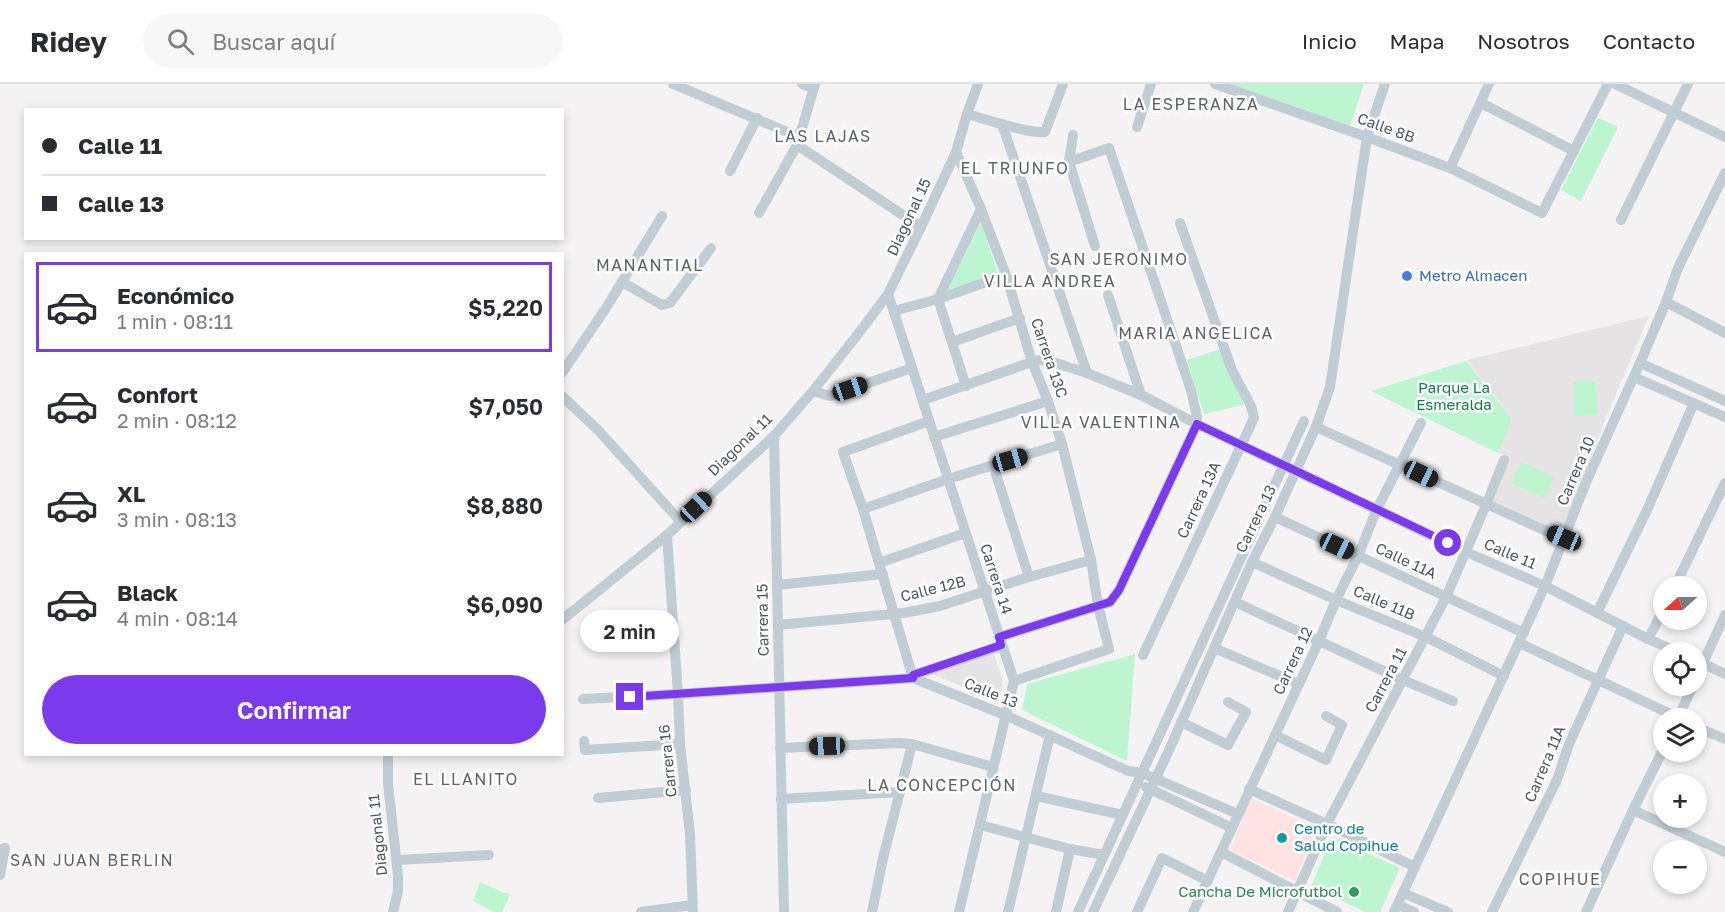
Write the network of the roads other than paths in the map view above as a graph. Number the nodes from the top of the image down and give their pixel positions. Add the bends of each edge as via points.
1 (673, 84) edge
2 (802, 84) edge
3 (978, 84) edge
4 (1063, 84) edge
5 (1151, 84) edge
6 (1215, 84) edge
7 (1385, 84) edge
8 (1489, 84) edge
9 (1608, 84) edge
10 (1614, 84) edge
11 (1688, 84) edge
12 (814, 86) edge
13 (1481, 103) junction
14 (1674, 112) junction
15 (967, 114) junction
16 (757, 118) junction
17 (1002, 124) junction
18 (1137, 128) dead end
19 (1073, 135) dead end
20 (1368, 136) junction
21 (1725, 137) edge
22 (798, 141) junction
23 (1574, 151) junction
24 (956, 152) junction
25 (1069, 162) junction
26 (1450, 168) junction
27 (730, 171) dead end
28 (1725, 173) edge
29 (981, 209) junction
30 (759, 213) dead end
31 (662, 216) dead end
32 (1621, 219) dead end
33 (1180, 223) dead end
34 (921, 227) junction
35 (1095, 246) dead end
36 (711, 248) dead end
37 (1006, 275) junction
38 (621, 282) junction
39 (888, 294) junction
40 (1108, 295) dead end
41 (938, 299) junction
42 (1666, 302) junction
43 (894, 311) junction
44 (1020, 318) junction
45 (1725, 333) edge
46 (952, 342) junction
47 (1032, 362) junction
48 (1640, 363) junction
49 (912, 368) junction
50 (564, 370) edge
51 (1087, 373) junction
52 (1634, 376) junction
53 (966, 386) junction
54 (813, 391) junction
55 (1141, 395) junction
56 (564, 398) edge
57 (923, 400) junction
58 (1048, 401) junction
59 (1725, 401) edge
60 (1694, 403) junction
61 (1725, 417) edge
62 (929, 421) junction
63 (1304, 421) dead end
64 (1421, 423) dead end
65 (1197, 424) junction
66 (1316, 427) junction
67 (774, 436) junction
68 (934, 437) junction
69 (1062, 444) junction
70 (1242, 444) junction
71 (1504, 460) dead end
72 (1400, 464) junction
73 (993, 465) junction
74 (1284, 465) junction
75 (1296, 470) junction
76 (948, 479) junction
77 (1725, 483) edge
78 (1486, 505) junction
79 (863, 509) junction
80 (1377, 509) junction
81 (1275, 517) junction
82 (681, 522) junction
83 (965, 533) junction
84 (667, 535) junction
85 (1564, 538) junction
86 (1466, 552) junction
87 (1358, 556) junction
88 (1090, 560) junction
89 (1252, 562) junction
90 (881, 568) junction
91 (1680, 576) edge
92 (1029, 577) junction
93 (777, 585) junction
94 (1545, 586) junction
95 (984, 591) junction
96 (1446, 597) junction
97 (1336, 600) junction
98 (1235, 602) junction
99 (1098, 604) junction
100 (895, 613) junction
101 (1597, 613) junction
102 (1725, 615) edge
103 (564, 618) edge
104 (778, 625) junction
105 (1623, 626) junction
106 (1653, 630) edge
107 (1524, 633) junction
108 (1426, 637) junction
109 (1648, 639) junction
110 (1000, 641) junction
111 (1319, 641) junction
112 (1655, 642) edge
113 (1519, 643) junction
114 (1214, 648) junction
115 (1707, 649) edge
116 (1143, 655) dead end
117 (1707, 665) edge
118 (1725, 674) edge
119 (1504, 675) junction
120 (913, 676) junction
121 (1402, 680) junction
122 (1598, 680) junction
123 (1014, 681) junction
124 (1299, 684) junction
125 (778, 687) junction
126 (678, 694) junction
127 (583, 699) dead end
128 (1453, 701) dead end
129 (1228, 702) dead end
130 (1657, 708) edge
131 (1005, 715) junction
132 (1326, 717) dead end
133 (1180, 722) junction
134 (1707, 731) edge
135 (1050, 735) junction
136 (1275, 735) junction
137 (1725, 739) edge
138 (584, 741) dead end
139 (680, 744) junction
140 (912, 744) junction
141 (780, 748) junction
142 (388, 756) edge
143 (1657, 762) edge
144 (993, 767) junction
145 (1140, 778) junction
146 (1155, 779) junction
147 (1149, 789) junction
148 (1249, 789) junction
149 (686, 790) junction
150 (900, 792) junction
151 (1036, 796) junction
152 (598, 798) dead end
153 (781, 799) junction
154 (1633, 810) junction
155 (1238, 814) junction
156 (1122, 815) junction
157 (1327, 824) junction
158 (980, 825) junction
159 (1232, 828) junction
160 (1026, 837) junction
161 (0, 849) edge
162 (1070, 849) junction
163 (1221, 852) junction
164 (1725, 852) edge
165 (489, 855) dead end
166 (1104, 855) junction
167 (397, 860) junction
168 (1415, 867) junction
169 (0, 875) edge
170 (1208, 881) junction
171 (1298, 892) junction
172 (1403, 893) junction
173 (1396, 908) edge
174 (693, 909) edge
175 (393, 912) edge
176 (640, 912) edge
177 (784, 912) edge
178 (872, 912) edge
179 (959, 912) edge
180 (1008, 912) edge
181 (1056, 912) edge
182 (1078, 912) edge
183 (1093, 912) edge
184 (1137, 912) edge
185 (1193, 912) edge
186 (1288, 912) edge
187 (1337, 912) edge
188 (1414, 912) edge
189 (1448, 912) edge
190 (1492, 912) edge
191 (1586, 912) edge

1 - 16 street
2 - 12 street
3 - 15 street
4 - 17 street via 1045,132
5 - 18 street
6 - 20 street, Calle 8B
7 - 20 street, Carrera 13
8 - 13 street
9 - 23 street
10 - 14 street
11 - 14 street
12 - 22 street
13 - 23 street
13 - 26 street
14 - 21 street
14 - 32 street
15 - 17 street
15 - 24 street
16 - 22 street
16 - 27 street
17 - 51 street
19 - 25 street
20 - 26 street, Calle 8B
20 - 66 street, Carrera 13 via 1330,387
22 - 30 street
22 - 34 street
23 - 26 street, Calle 8B via 1542,213
24 - 29 street, Carrera 13C
24 - 34 street, Diagonal 15
25 - 35 street
25 - 65 street via 1109,148 1191,390
28 - 42 street, Carrera 10 via 1678,268
29 - 37 street, Carrera 13C
29 - 41 street
31 - 38 street
33 - 70 street, Carrera 13A via 1232,370 1251,406 1254,418
34 - 39 street, Diagonal 15
36 - 38 street via 667,305
37 - 41 street
37 - 44 street, Carrera 13C
38 - 50 street
39 - 43 street, Carrera 14
39 - 54 street, Diagonal 11
40 - 55 street
41 - 43 street
41 - 46 street
42 - 45 street
42 - 48 street, Carrera 10
43 - 49 street, Carrera 14
44 - 46 street
44 - 47 street, Carrera 13C
46 - 53 street
47 - 51 street, Calle 11 via 1053,362
47 - 53 street
47 - 58 street, Carrera 13C
48 - 52 street, Carrera 10
48 - 59 street
49 - 54 street via 830,396
49 - 57 street, Carrera 14
51 - 55 street, Calle 11
52 - 60 street
52 - 85 street, Carrera 10
53 - 57 street
54 - 67 street, Diagonal 11
55 - 65 street, Calle 11
56 - 82 street
57 - 62 street, Carrera 14
58 - 68 street
58 - 69 street, Carrera 13C
60 - 61 street
60 - 101 street
62 - 68 street, Carrera 14
62 - 79 street via 843,452
63 - 74 street, Carrera 13
64 - 72 street, Carrera 12
65 - 70 street, Calle 11
65 - 99 street via 1119,590 1110,602
66 - 72 street
66 - 75 street, Carrera 13
67 - 82 street, Diagonal 11
67 - 93 street, Carrera 15
68 - 76 street, Carrera 14
69 - 73 street
69 - 88 street, Carrera 13C
70 - 74 street, Calle 11
70 - 116 street, Carrera 13A
71 - 78 street, Carrera 11
72 - 78 street
72 - 80 street, Carrera 12
73 - 76 street
73 - 92 street
74 - 75 street, Calle 11
74 - 145 street, Carrera 13
75 - 80 street, Calle 11
75 - 81 street, Carrera 13
76 - 79 street
76 - 83 street, Carrera 14
77 - 91 street
78 - 85 street
78 - 86 street, Carrera 11
79 - 90 street
80 - 86 street, Calle 11
80 - 87 street, Carrera 12
81 - 87 street, Calle 11A
81 - 89 street, Carrera 13
82 - 84 street, Diagonal 11
83 - 90 street
83 - 95 street, Carrera 14
84 - 103 street, Diagonal 11
84 - 126 street, Carrera 16
85 - 94 street, Carrera 10
86 - 94 street, Calle 11
86 - 96 street, Carrera 11
87 - 96 street, Calle 11A
87 - 97 street, Carrera 12
88 - 92 street, Calle 12B
88 - 99 street, Carrera 13C
89 - 97 street, Calle 11B
89 - 98 street, Carrera 13
90 - 93 street
90 - 100 street
92 - 95 street, Calle 12B
93 - 104 street, Carrera 15
94 - 101 street, Calle 11
94 - 107 street, Carrera 10
95 - 100 street, Calle 12B via 940,606
95 - 110 street, Carrera 14
96 - 107 street, Calle 11A
96 - 108 street, Carrera 11
97 - 108 street, Calle 11B
97 - 111 street, Carrera 12
98 - 111 street
98 - 114 street, Carrera 13
99 - 110 street
99 - 123 street, Carrera 13C via 1109,650
100 - 104 street, Calle 12B
100 - 120 street
101 - 105 street, Calle 11
102 - 115 street
104 - 125 street, Carrera 15
105 - 109 street, Calle 11
105 - 122 street, Carrera 11A
106 - 109 street
107 - 113 street, Carrera 10
108 - 119 street, Calle 11B
108 - 121 street, Carrera 11
109 - 112 street, Calle 11
110 - 120 street
110 - 123 street, Carrera 14
111 - 121 street
111 - 124 street, Carrera 12
113 - 119 street, Carrera 10
113 - 122 street
114 - 124 street
114 - 133 street, Carrera 13
117 - 118 street
119 - 168 street, Carrera 10
120 - 125 street, Calle 13
120 - 131 street, Calle 13
121 - 128 street
121 - 157 street, Carrera 11
122 - 130 street
122 - 190 street, Carrera 11A via 1557,780
123 - 131 street
124 - 136 street, Carrera 12
125 - 126 street, Calle 13
125 - 141 street, Carrera 15
126 - 127 street, Calle 13
126 - 139 street, Carrera 16
129 - 133 street via 1246,711 1228,745
131 - 135 street, Calle 13
131 - 144 street
132 - 136 street via 1342,725 1326,760
133 - 146 street, Carrera 13
134 - 137 street
135 - 145 street, Calle 13
135 - 151 street
136 - 148 street, Carrera 12
138 - 139 street via 585,750
139 - 149 street, Carrera 16
140 - 141 street
140 - 144 street
140 - 150 street
141 - 153 street, Carrera 15
142 - 167 street, Diagonal 11
143 - 154 street
144 - 158 street
145 - 146 street, Calle 13
145 - 147 street, Calle 13
145 - 156 street, Carrera 13
146 - 147 street, Carrera 13
146 - 155 street, Calle 13
147 - 159 street, Calle 13
147 - 183 street, Carrera 13
148 - 155 street, Carrera 12
148 - 157 street
149 - 152 street
149 - 174 street, Carrera 16
150 - 153 street
150 - 178 street
151 - 156 street
151 - 160 street
153 - 177 street, Carrera 15
154 - 164 street
154 - 191 street
155 - 159 street, Carrera 12
156 - 166 street, Carrera 13
157 - 168 street
157 - 171 street, Carrera 11
158 - 160 street
158 - 179 street
159 - 163 street, Carrera 12
160 - 162 street
160 - 180 street
161 - 169 street via 4,848
162 - 166 street
162 - 181 street
163 - 170 street, Carrera 12
163 - 171 street
165 - 167 street
166 - 182 street, Carrera 13
167 - 175 street, Diagonal 11 via 398,891
168 - 172 street, Carrera 10
170 - 184 street via 1162,858
170 - 185 street, Carrera 12
171 - 186 street, Carrera 11
171 - 187 street
172 - 173 street, Carrera 10
172 - 189 street
173 - 188 street
174 - 176 street

